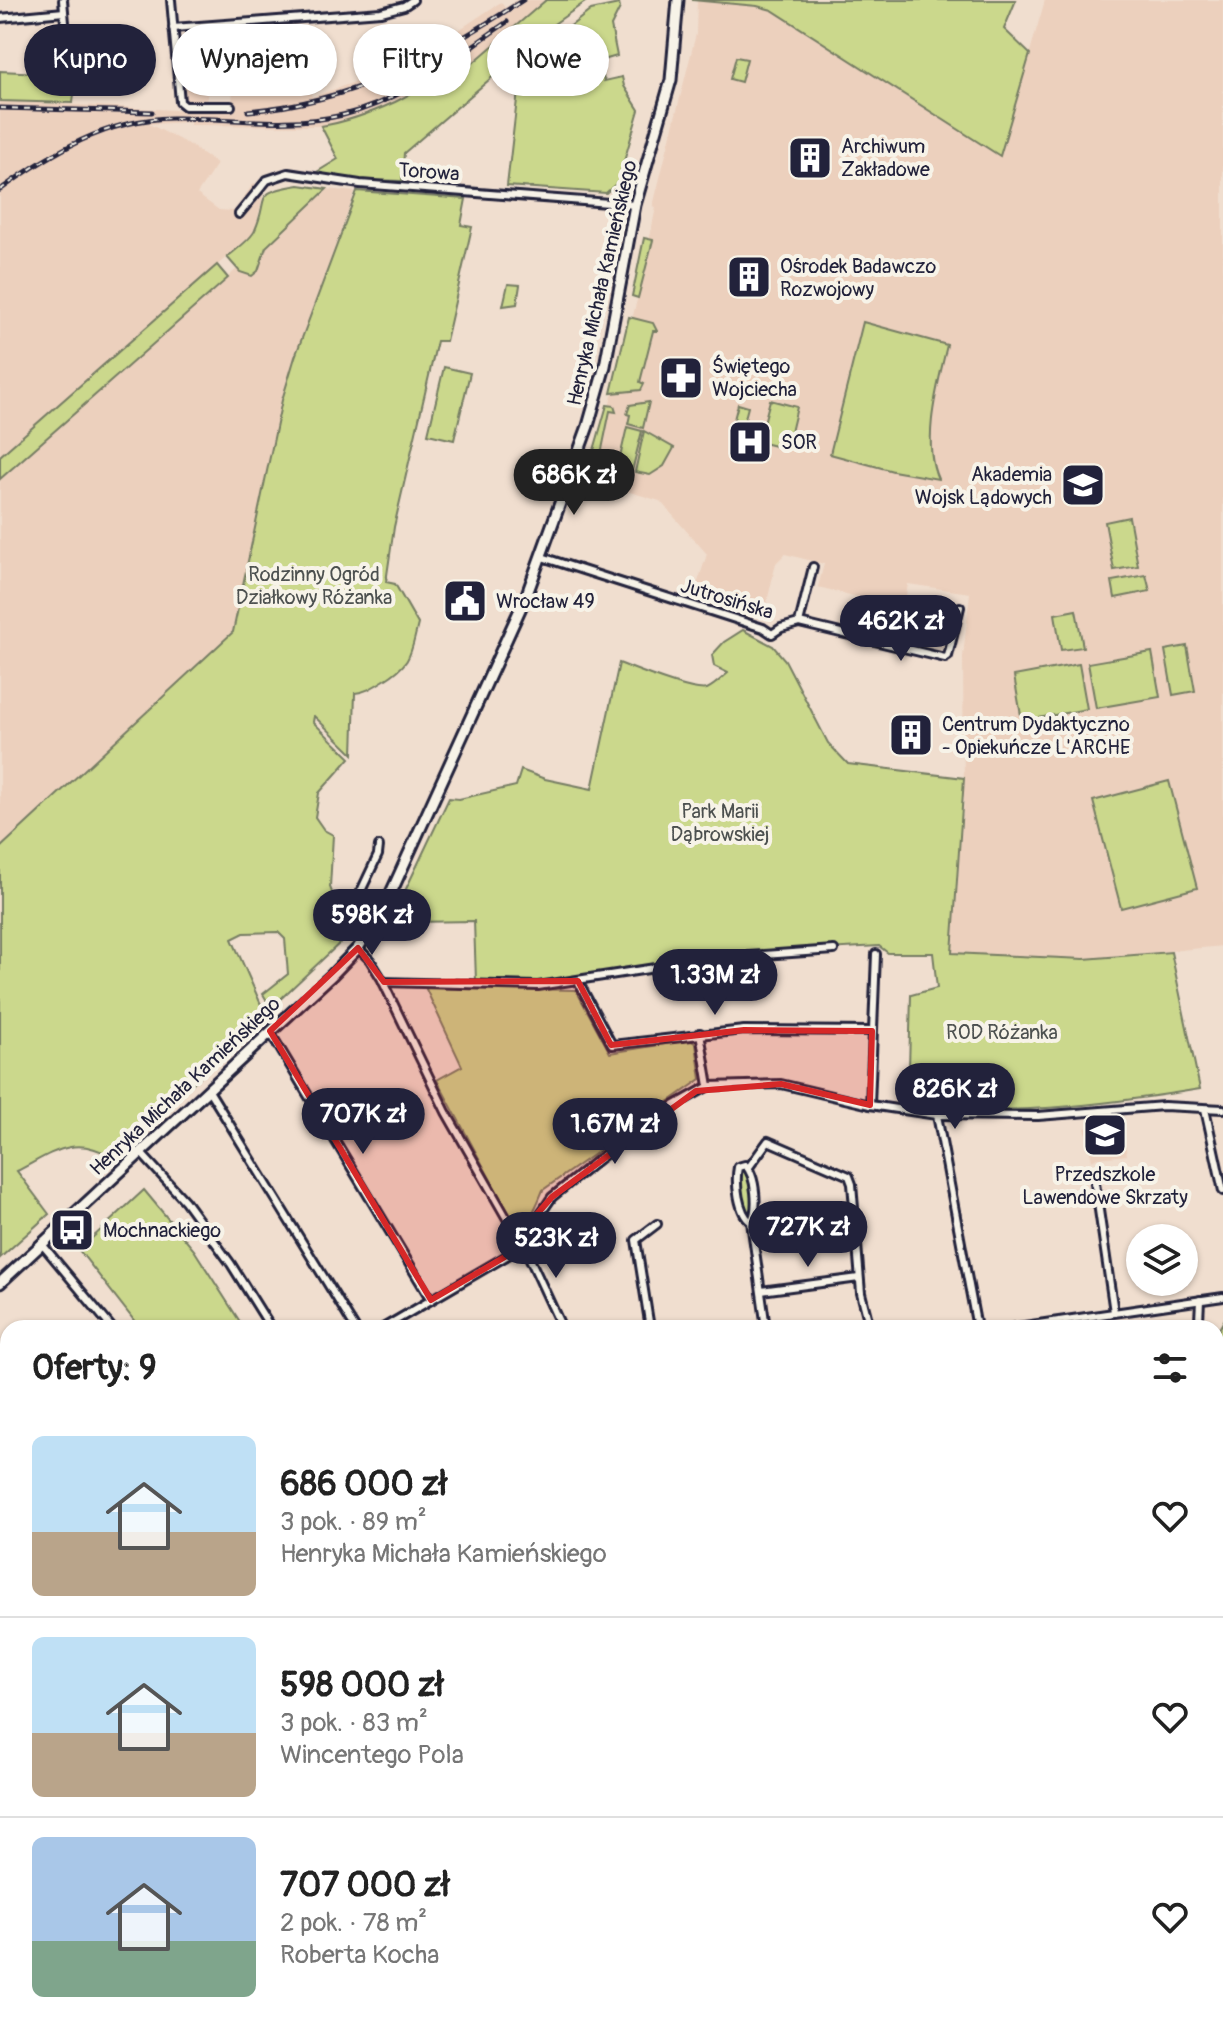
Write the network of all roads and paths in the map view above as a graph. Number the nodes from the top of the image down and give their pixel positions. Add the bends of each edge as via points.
1 (63, 0) edge
2 (171, 0) edge
3 (413, 0) edge
4 (678, 0) edge
5 (64, 12) junction
6 (0, 18) edge
7 (65, 24) edge
8 (173, 24) edge
9 (225, 24) edge
10 (179, 96) edge
11 (231, 106) dead end
12 (635, 205) junction
13 (239, 214) dead end
14 (542, 557) junction
15 (813, 567) dead end
16 (960, 607) dead end
17 (799, 623) junction
18 (379, 846) dead end
19 (374, 924) junction
20 (358, 948) junction
21 (834, 950) dead end
22 (876, 954) dead end
23 (578, 981) junction
24 (383, 982) junction
25 (270, 1031) junction
26 (872, 1031) junction
27 (700, 1033) junction
28 (709, 1086) junction
29 (208, 1089) junction
30 (870, 1105) junction
31 (1205, 1109) junction
32 (1223, 1109) edge
33 (937, 1115) junction
34 (140, 1152) junction
35 (749, 1167) junction
36 (1095, 1183) dead end
37 (1223, 1191) edge
38 (751, 1222) junction
39 (657, 1224) dead end
40 (517, 1237) junction
41 (41, 1243) junction
42 (522, 1247) junction
43 (859, 1278) junction
44 (0, 1283) edge
45 (761, 1291) junction
46 (1223, 1297) edge
47 (431, 1300) junction
48 (1200, 1300) junction
49 (1114, 1312) junction
50 (105, 1320) edge
51 (266, 1320) edge
52 (350, 1320) edge
53 (397, 1320) edge
54 (558, 1320) edge
55 (649, 1320) edge
56 (765, 1320) edge
57 (868, 1320) edge
58 (975, 1320) edge
59 (1062, 1320) edge
60 (1199, 1320) edge

1 - 5 street
2 - 8 street
3 - 9 street via 381,12
4 - 12 street, Henryka Michała Kamieńskiego via 671,80
5 - 6 street
5 - 7 street
10 - 11 street via 185,106
12 - 13 street, Torowa via 349,183 288,173 267,180
12 - 14 street, Henryka Michała Kamieńskiego via 601,381
14 - 17 street, Jutrosińska via 772,634
14 - 19 street, Henryka Michała Kamieńskiego via 449,770
15 - 17 street
16 - 17 street, Jutrosińska via 945,658
18 - 19 street via 353,908
19 - 20 street, Henryka Michała Kamieńskiego
20 - 24 street
20 - 25 street, Henryka Michała Kamieńskiego
21 - 23 street via 720,958
22 - 26 street
23 - 24 street via 524,986
23 - 27 street via 612,1045
24 - 40 street via 446,1112
25 - 29 street, Henryka Michała Kamieńskiego
25 - 47 street
26 - 27 street
26 - 30 street
27 - 28 street
28 - 30 street via 781,1084
28 - 40 street via 599,1159 552,1197
29 - 34 street, Henryka Michała Kamieńskiego
29 - 52 street
30 - 33 street
31 - 32 street
31 - 33 street
31 - 37 street
33 - 58 street
34 - 41 street, Henryka Michała Kamieńskiego
34 - 51 street via 185,1201
35 - 38 street via 756,1212
35 - 38 street via 738,1167 737,1174 742,1213
35 - 43 street via 768,1141 849,1176
36 - 49 street
38 - 45 street
39 - 55 street via 636,1240
40 - 42 street
41 - 44 street, Henryka Michała Kamieńskiego
41 - 50 street
42 - 47 street
42 - 54 street
43 - 45 street
43 - 57 street
45 - 56 street
46 - 48 street
47 - 53 street
48 - 49 street
48 - 60 street
49 - 59 street

